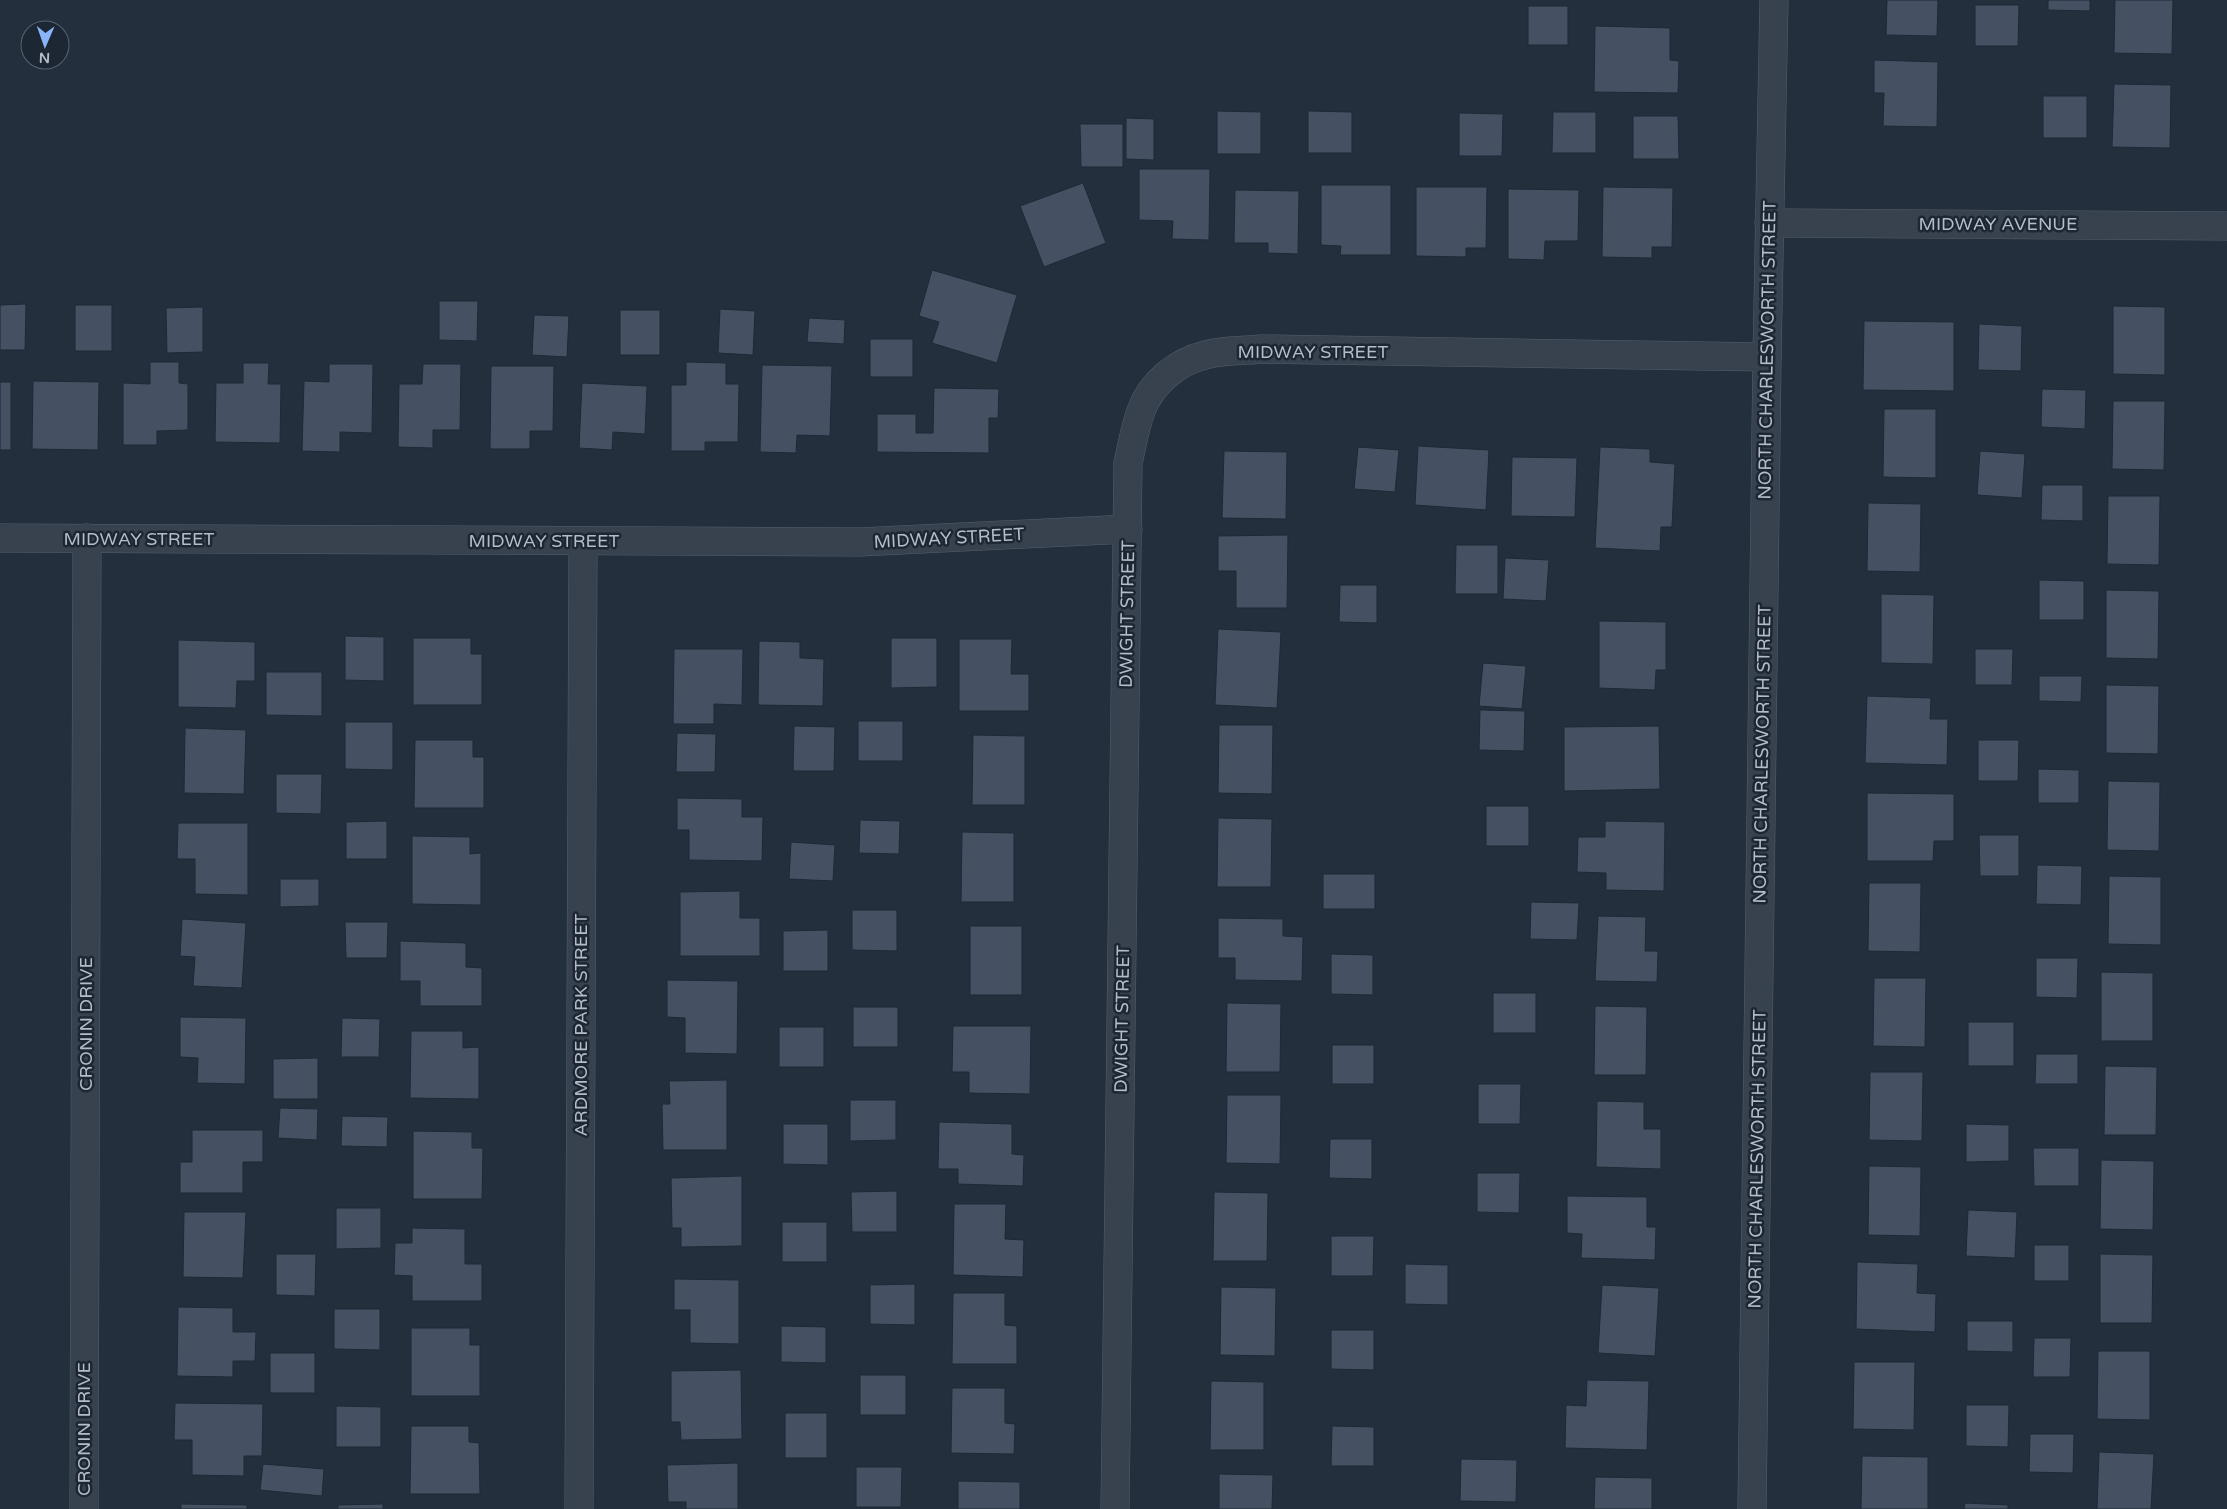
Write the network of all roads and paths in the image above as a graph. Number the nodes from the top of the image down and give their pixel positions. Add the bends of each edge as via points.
1 (1774, 0) edge
2 (1769, 223) junction
3 (2227, 226) edge
4 (1767, 357) junction
5 (1128, 529) junction
6 (0, 538) edge
7 (87, 538) junction
8 (583, 541) junction
9 (84, 1509) edge
10 (579, 1509) edge
11 (1116, 1509) edge
12 (1752, 1509) edge

1 - 2 street, NORTH CHARLESWORTH STREET
2 - 3 street, MIDWAY AVENUE
2 - 4 street, NORTH CHARLESWORTH STREET
4 - 5 street, MIDWAY STREET via 1262,349 1206,354 1167,374 1141,410 1128,463
4 - 12 street, NORTH CHARLESWORTH STREET
5 - 8 street, MIDWAY STREET via 860,542
5 - 11 street, DWIGHT STREET
6 - 7 street, MIDWAY STREET
7 - 8 street, MIDWAY STREET
7 - 9 street, CRONIN DRIVE
8 - 10 street, ARDMORE PARK STREET

